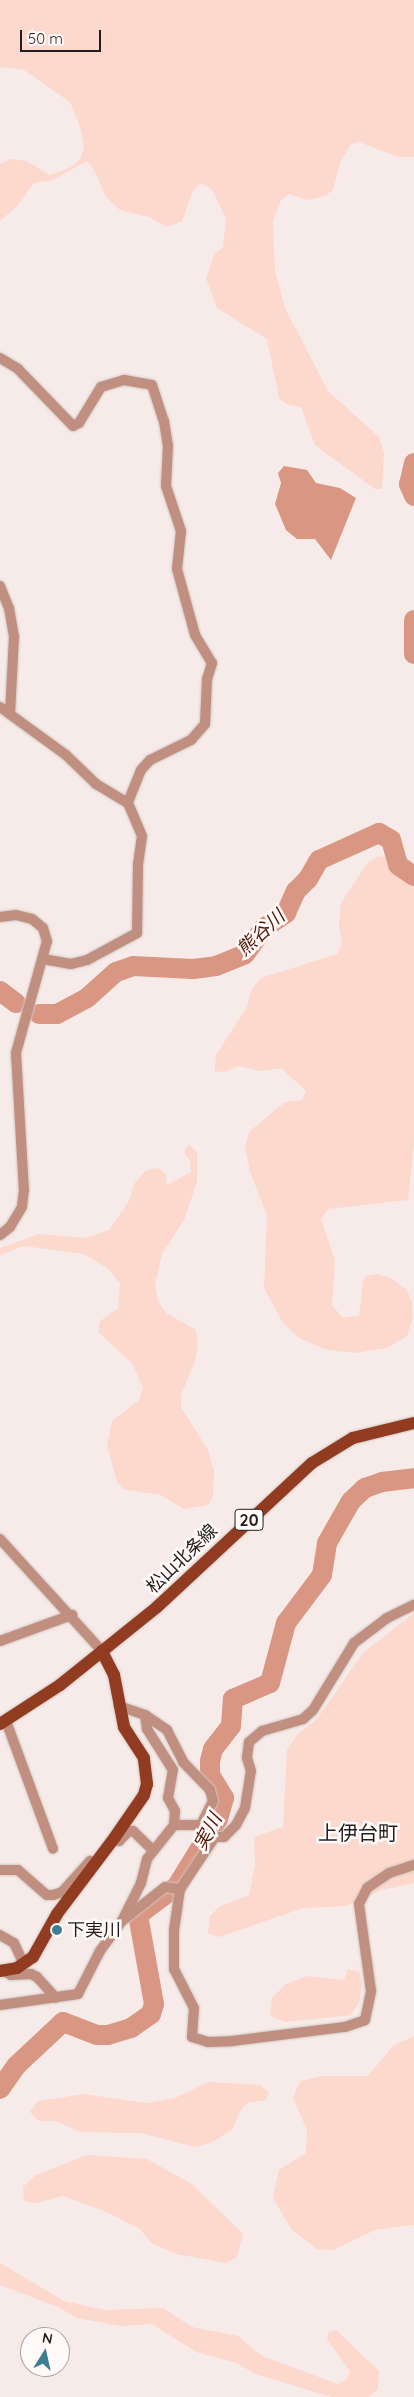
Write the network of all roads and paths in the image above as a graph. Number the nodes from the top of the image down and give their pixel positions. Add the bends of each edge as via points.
1 (0, 358) edge
2 (0, 586) edge
3 (0, 706) edge
4 (10, 714) junction
5 (128, 803) junction
6 (0, 917) edge
7 (42, 959) junction
8 (0, 1235) edge
9 (414, 1423) edge
10 (0, 1540) edge
11 (414, 1605) edge
12 (72, 1615) junction
13 (0, 1641) edge
14 (102, 1651) junction
15 (119, 1706) junction
16 (145, 1715) junction
17 (3, 1722) edge
18 (174, 1825) junction
19 (202, 1826) junction
20 (115, 1836) junction
21 (213, 1836) junction
22 (53, 1849) dead end
23 (153, 1850) junction
24 (103, 1854) junction
25 (414, 1865) edge
26 (0, 1870) edge
27 (177, 1887) junction
28 (122, 1921) junction
29 (0, 1935) edge
30 (24, 1964) junction
31 (2, 1971) edge
32 (56, 1998) junction
33 (0, 2005) edge

1 - 5 street via 18,369 73,426 79,423 101,387 124,380 152,385 164,421 168,446 166,486 181,531 177,569 195,635 212,663 207,679 205,724 192,740 150,760 141,770
2 - 4 street via 9,608 14,636
3 - 4 street
4 - 5 street via 66,755 96,784
5 - 7 street via 142,836 137,933 87,960 71,964
6 - 7 street via 16,915 32,919 43,928 46,941
7 - 8 street via 16,1052 24,1190 22,1207 10,1227
9 - 14 main road, 松山北条線 / 20 via 353,1438 312,1464 157,1607
10 - 12 street
11 - 21 street via 387,1618 354,1643 313,1710 303,1719 262,1731 249,1742 247,1758 251,1771 244,1808 236,1826 224,1837
12 - 13 street
12 - 14 street
14 - 15 main road via 114,1675
14 - 17 main road, 松山北条線 / 20 via 60,1685
15 - 16 street
15 - 20 main road via 124,1727 144,1758 147,1784 144,1795
16 - 18 street via 147,1729 173,1770 168,1798 175,1811
16 - 19 street via 167,1730 183,1762 210,1790 213,1801
17 - 22 street
18 - 19 street
18 - 23 street
19 - 21 street
20 - 23 street via 119,1841 128,1831 133,1831
20 - 24 main road
21 - 27 street
23 - 28 street
24 - 26 street via 95,1857 62,1892 53,1896 47,1895 18,1870
24 - 30 main road via 57,1914 33,1956
25 - 27 street via 389,1873 374,1883 367,1888 359,1904 370,1982 364,2020 345,2027 232,2041 208,2042 192,2037 194,2008 174,1969
27 - 28 street
28 - 32 street via 100,1951 78,1994
29 - 30 street via 14,1943
30 - 31 main road
31 - 32 street via 37,1977
32 - 33 street

